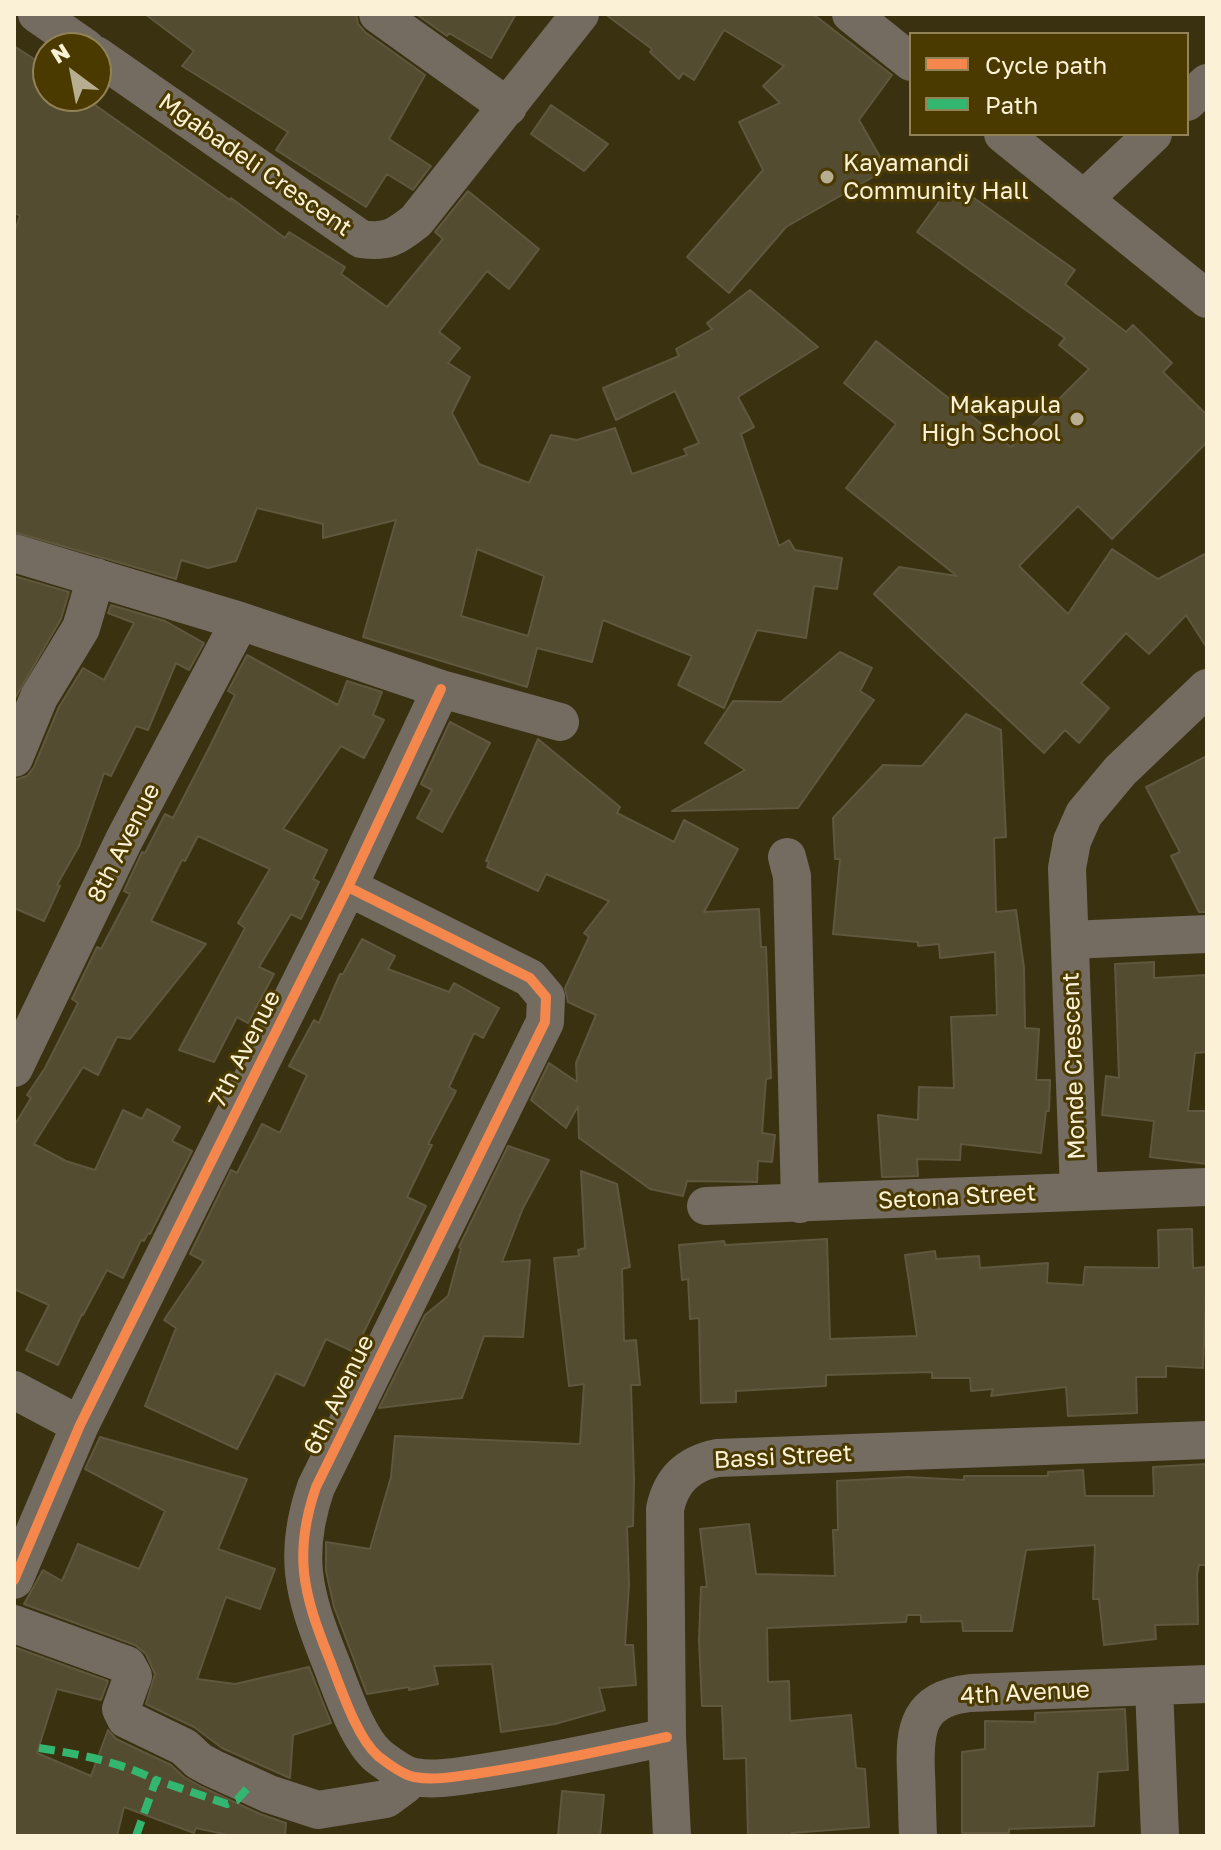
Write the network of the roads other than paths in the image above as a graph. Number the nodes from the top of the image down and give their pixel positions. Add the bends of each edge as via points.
1 (37, 14) edge
2 (378, 14) edge
3 (580, 14) edge
4 (851, 14) edge
5 (63, 32) edge
6 (909, 60) edge
7 (112, 66) edge
8 (1207, 83) edge
9 (1189, 100) edge
10 (508, 107) junction
11 (1005, 136) edge
12 (1151, 136) edge
13 (1084, 199) junction
14 (1207, 299) edge
15 (14, 553) edge
16 (96, 577) junction
17 (240, 621) junction
18 (1207, 688) edge
19 (441, 689) junction
20 (560, 722) dead end
21 (14, 758) edge
22 (787, 857) dead end
23 (348, 887) junction
24 (1207, 934) edge
25 (1070, 940) junction
26 (14, 1068) edge
27 (1207, 1187) edge
28 (1079, 1192) junction
29 (800, 1204) junction
30 (706, 1206) dead end
31 (14, 1390) edge
32 (80, 1425) junction
33 (1207, 1440) edge
34 (14, 1580) edge
35 (14, 1624) edge
36 (1207, 1684) edge
37 (1154, 1687) junction
38 (667, 1737) junction
39 (409, 1777) junction
40 (672, 1836) edge
41 (918, 1836) edge
42 (1160, 1836) edge

1 - 5 street
2 - 10 street
3 - 10 street, Mgabadeli Crescent
4 - 6 street
7 - 10 street, Mgabadeli Crescent via 361,239 380,242 416,221
8 - 9 street
11 - 13 street
12 - 13 street
13 - 14 street
15 - 16 street
16 - 17 street
16 - 21 street via 81,628 39,697
17 - 19 street
17 - 26 street, 8th Avenue via 124,840
18 - 25 street, Monde Crescent via 1120,771 1084,814 1067,868
19 - 20 street
19 - 23 street, 7th Avenue
22 - 29 street via 792,876
23 - 32 street, 7th Avenue
23 - 39 street, 6th Avenue via 530,978 546,997 545,1022 305,1518 301,1549 306,1592 332,1665 369,1744
24 - 25 street, Monde Crescent
25 - 28 street, Monde Crescent
27 - 28 street, Setona Street
28 - 29 street, Setona Street
29 - 30 street, Setona Street
31 - 32 street
32 - 34 street, 7th Avenue
33 - 38 street, Bassi Street via 717,1458 692,1466 673,1485 665,1509
35 - 39 street via 127,1665 133,1676 121,1709 126,1719 269,1794 329,1809 386,1799
36 - 37 street, 4th Avenue
37 - 41 street, 4th Avenue via 970,1693 936,1702 915,1741
37 - 42 street
38 - 39 street via 517,1768 430,1780
38 - 40 street, Bassi Street

